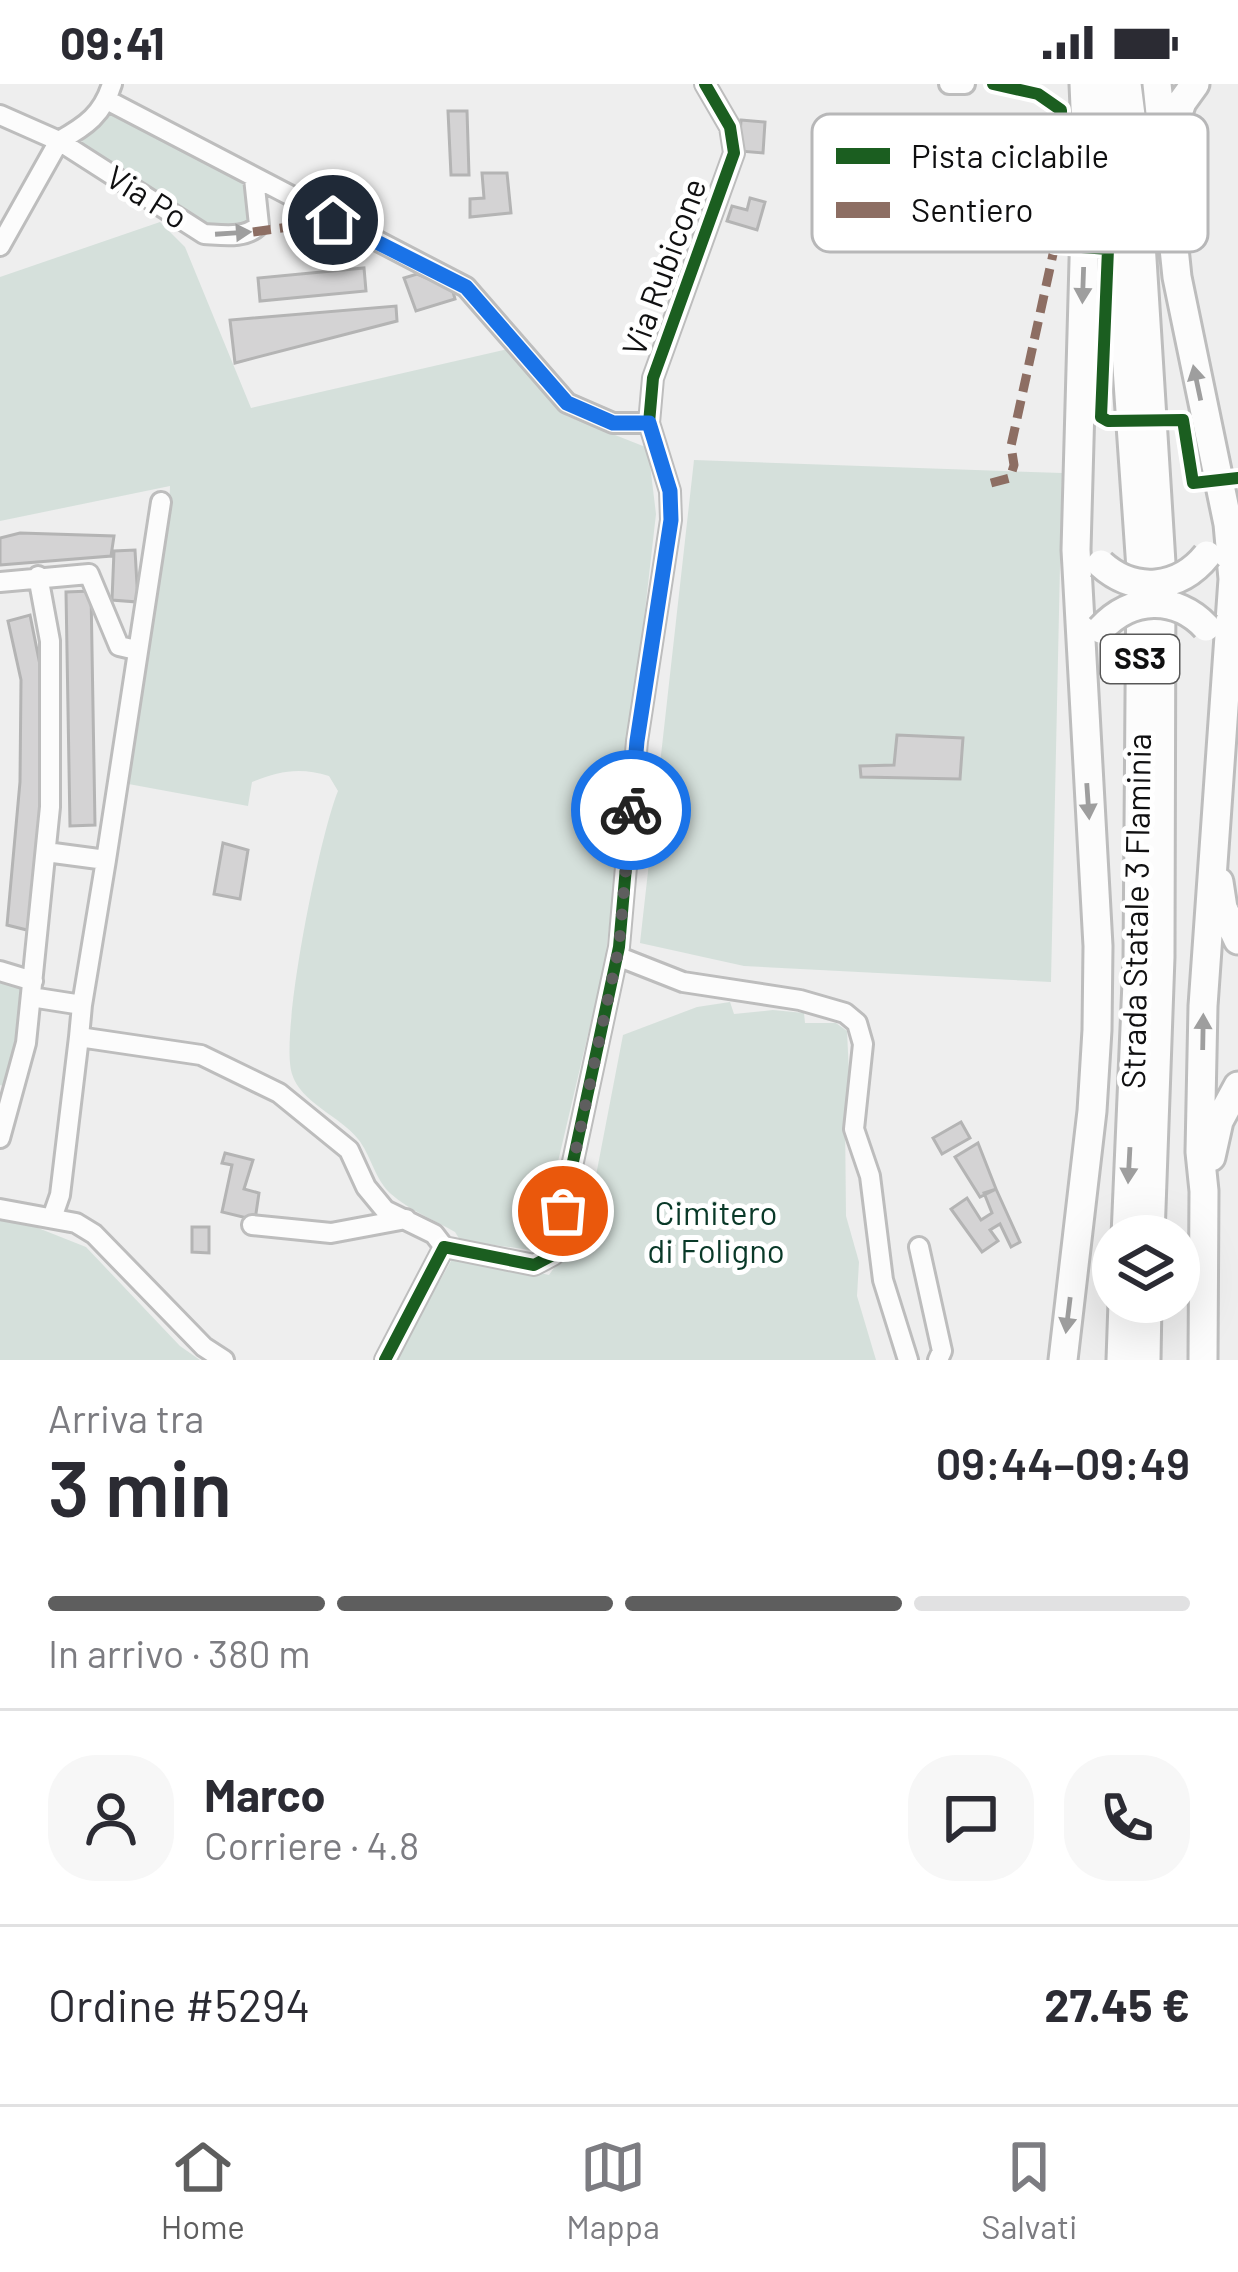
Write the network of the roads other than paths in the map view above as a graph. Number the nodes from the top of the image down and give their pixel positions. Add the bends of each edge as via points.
1 (705, 84) edge
2 (949, 84) edge
3 (965, 84) edge
4 (1084, 84) edge
5 (1104, 84) edge
6 (1127, 84) edge
7 (1157, 84) edge
8 (1195, 84) edge
9 (110, 92) edge
10 (1085, 114) edge
11 (1107, 114) edge
12 (1131, 114) edge
13 (1160, 114) edge
14 (1178, 114) edge
15 (0, 116) edge
16 (59, 141) junction
17 (254, 178) junction
18 (0, 246) edge
19 (1084, 252) edge
20 (1119, 252) edge
21 (1142, 252) edge
22 (1176, 252) edge
23 (649, 423) junction
24 (1078, 486) junction
25 (1220, 497) junction
26 (161, 502) dead end
27 (38, 576) junction
28 (0, 582) edge
29 (136, 650) junction
30 (1225, 676) junction
31 (1083, 684) junction
32 (46, 852) junction
33 (1215, 858) junction
34 (106, 860) junction
35 (1238, 940) edge
36 (617, 956) junction
37 (0, 970) edge
38 (33, 989) junction
39 (82, 1005) junction
40 (79, 1037) junction
41 (1238, 1086) edge
42 (0, 1138) edge
43 (1204, 1191) junction
44 (0, 1209) edge
45 (1127, 1215) edge
46 (1151, 1215) edge
47 (52, 1218) junction
48 (406, 1219) junction
49 (252, 1225) dead end
50 (444, 1247) junction
51 (919, 1247) dead end
52 (1122, 1323) edge
53 (1147, 1323) edge
54 (224, 1360) edge
55 (385, 1360) edge
56 (908, 1360) edge
57 (938, 1360) edge
58 (1063, 1360) edge
59 (1121, 1360) edge
60 (1145, 1360) edge
61 (1204, 1360) edge

1 - 23 street, Via Rubicone via 730,127 734,153 653,378
2 - 3 street
4 -> 10 highway
5 -> 11 highway, Strada Statale 3 Flaminia / SS3
6 - 12 highway, Strada Statale 3 Flaminia / SS3
7 - 13 highway
8 - 14 highway
9 - 16 street via 92,122
9 - 17 street, Via Po
15 - 16 street, Via Po
16 -> 17 street, Via Po via 205,234 232,236 260,225
16 - 18 street
17 - 23 street, Via Po via 466,287 567,403 613,423
19 -> 24 highway
20 -> 45 highway, Strada Statale 3 Flaminia / SS3 via 1141,569
21 - 46 highway, Strada Statale 3 Flaminia / SS3 via 1161,563
25 -> 22 highway
23 - 36 street, Via Rubicone via 671,520 637,741
24 - 25 highway, bridge via 1089,546 1101,564 1133,583 1166,584 1190,572 1220,528
24 - 31 highway
25 - 30 highway via 1233,579
26 - 29 street
27 - 28 street
27 - 29 street via 89,574 119,646
27 - 32 street via 50,641
29 - 34 street
30 - 31 highway, bridge via 1206,627 1185,609 1152,603 1121,611 1101,629
30 - 33 highway
31 -> 58 highway via 1096,1030
32 - 34 street
32 - 38 street
33 - 35 highway
43 -> 33 highway via 1203,1006
34 - 39 street
36 - 50 street, Via Rubicone via 553,1255 534,1265
36 - 56 street via 683,982 800,1000 857,1023 854,1129
37 - 38 street
38 - 39 street
38 - 42 street
39 - 40 street
40 - 47 street
40 - 48 street via 201,1055 279,1093 349,1150 366,1187
41 - 43 highway via 1219,1121
43 - 61 highway
44 - 47 street
47 - 54 street via 94,1234
48 - 49 street via 331,1232
48 - 50 street
50 - 55 street
51 - 57 street
52 - 59 highway
53 - 60 highway

